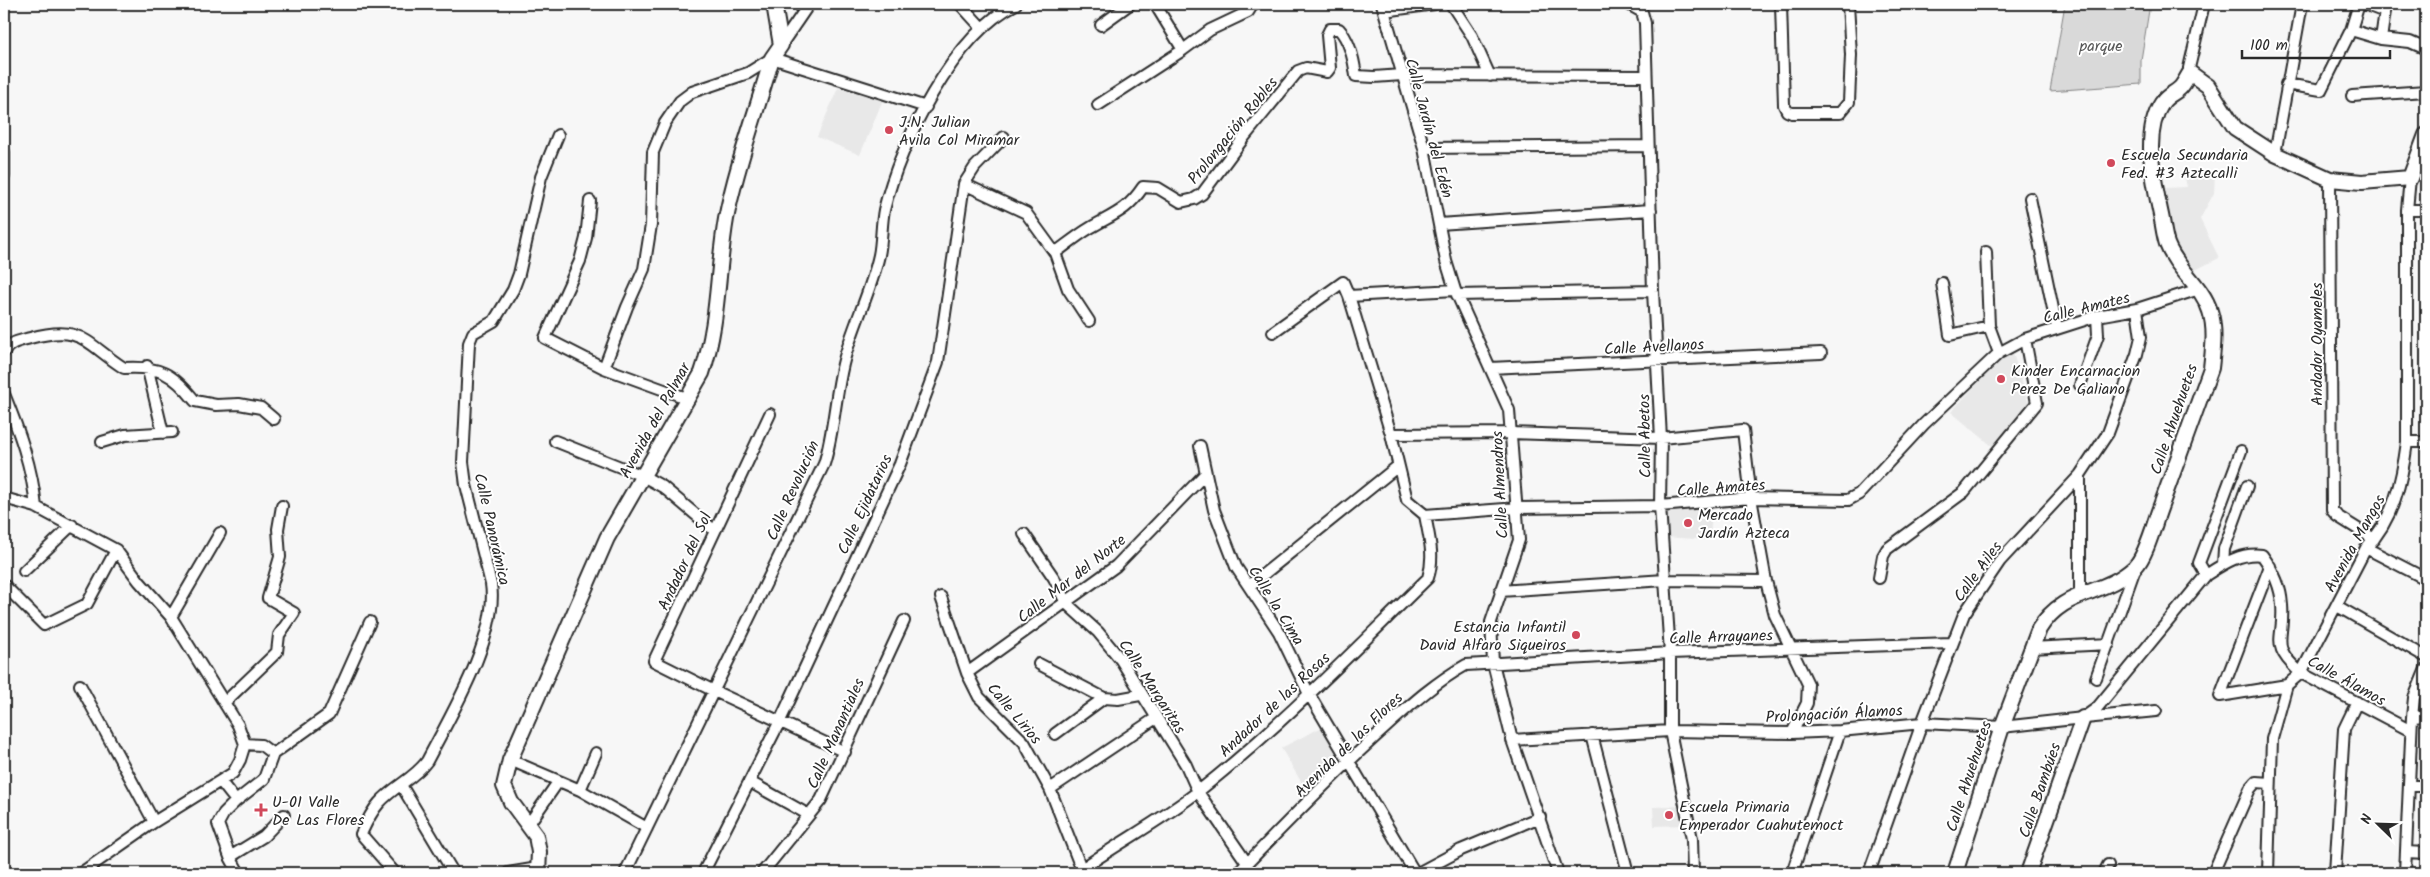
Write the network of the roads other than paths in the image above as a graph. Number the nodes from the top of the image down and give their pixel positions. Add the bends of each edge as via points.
1 (774, 4) edge
2 (809, 4) edge
3 (960, 4) edge
4 (1130, 4) edge
5 (1155, 4) edge
6 (1253, 4) edge
7 (1435, 4) edge
8 (1451, 4) edge
9 (1628, 4) edge
10 (1781, 4) edge
11 (1848, 4) edge
12 (2204, 4) edge
13 (2302, 4) edge
14 (2359, 4) edge
15 (2364, 4) edge
16 (1012, 5) edge
17 (1383, 7) edge
18 (2386, 8) edge
19 (1101, 25) dead end
20 (982, 28) junction
21 (2351, 30) junction
22 (2381, 39) junction
23 (781, 45) junction
24 (2426, 49) edge
25 (1183, 50) junction
26 (772, 58) junction
27 (2190, 72) junction
28 (1402, 75) junction
29 (1490, 76) junction
30 (1646, 76) junction
31 (2286, 84) junction
32 (2426, 91) edge
33 (2352, 96) dead end
34 (1098, 105) dead end
35 (926, 107) junction
36 (558, 135) dead end
37 (2426, 135) edge
38 (1004, 137) dead end
39 (1648, 146) junction
40 (1424, 148) junction
41 (4, 152) edge
42 (2275, 154) junction
43 (4, 176) edge
44 (2410, 178) junction
45 (2330, 179) junction
46 (964, 184) junction
47 (2030, 198) dead end
48 (590, 202) dead end
49 (1651, 210) junction
50 (2407, 210) junction
51 (2426, 210) edge
52 (1439, 224) junction
53 (1986, 252) dead end
54 (1055, 253) junction
55 (1942, 283) dead end
56 (2199, 289) junction
57 (1653, 291) junction
58 (1456, 292) junction
59 (1349, 296) junction
60 (2137, 309) junction
61 (2097, 316) junction
62 (1089, 321) dead end
63 (1989, 326) junction
64 (2057, 328) junction
65 (1273, 332) dead end
66 (2025, 339) junction
67 (4, 352) edge
68 (1821, 353) dead end
69 (2000, 353) junction
70 (1656, 361) junction
71 (147, 366) junction
72 (604, 368) junction
73 (1490, 368) junction
74 (2080, 385) dead end
75 (4, 394) edge
76 (689, 399) junction
77 (770, 414) dead end
78 (274, 419) dead end
79 (1511, 433) junction
80 (1391, 434) junction
81 (1661, 438) junction
82 (555, 441) dead end
83 (102, 442) dead end
84 (2407, 442) junction
85 (2426, 442) edge
86 (1200, 446) dead end
87 (2241, 451) dead end
88 (1398, 466) junction
89 (1205, 474) junction
90 (2080, 475) junction
91 (643, 476) junction
92 (2247, 486) dead end
93 (4, 498) edge
94 (1751, 498) junction
95 (282, 506) dead end
96 (1660, 506) junction
97 (36, 507) junction
98 (1518, 508) junction
99 (1425, 515) junction
100 (72, 525) junction
101 (714, 531) junction
102 (220, 533) dead end
103 (1024, 534) dead end
104 (2374, 539) junction
105 (2366, 548) junction
106 (116, 550) junction
107 (2223, 564) junction
108 (2137, 565) junction
109 (2270, 566) junction
110 (24, 571) dead end
111 (2206, 575) junction
112 (1879, 578) dead end
113 (2426, 579) edge
114 (1665, 580) junction
115 (1766, 581) junction
116 (4, 585) edge
117 (1249, 586) junction
118 (1500, 591) junction
119 (2080, 595) junction
120 (941, 597) dead end
121 (1066, 603) junction
122 (2337, 606) junction
123 (171, 617) junction
124 (370, 622) dead end
125 (904, 622) dead end
126 (1951, 643) junction
127 (2108, 644) junction
128 (2031, 648) junction
129 (1792, 649) junction
130 (1670, 653) junction
131 (2426, 657) edge
132 (1493, 663) junction
133 (1039, 664) dead end
134 (2426, 669) edge
135 (967, 673) junction
136 (2301, 673) junction
137 (2096, 678) dead end
138 (2288, 685) junction
139 (80, 686) dead end
140 (714, 691) junction
141 (1309, 694) junction
142 (1140, 695) junction
143 (1104, 698) junction
144 (225, 702) junction
145 (2357, 702) junction
146 (2156, 711) dead end
147 (2412, 716) junction
148 (2426, 716) edge
149 (1156, 718) junction
150 (2083, 718) junction
151 (780, 721) junction
152 (1922, 723) junction
153 (2002, 727) junction
154 (1840, 730) junction
155 (1670, 731) junction
156 (2411, 731) junction
157 (1792, 733) junction
158 (1055, 734) dead end
159 (1592, 735) junction
160 (1512, 740) junction
161 (245, 744) junction
162 (845, 752) junction
163 (596, 753) dead end
164 (273, 754) junction
165 (510, 760) junction
166 (1349, 761) junction
167 (221, 782) junction
168 (558, 782) junction
169 (750, 782) junction
170 (2270, 783) junction
171 (401, 785) junction
172 (2409, 786) junction
173 (2426, 786) edge
174 (580, 790) junction
175 (1050, 790) junction
176 (1198, 792) junction
177 (236, 801) junction
178 (284, 815) dead end
179 (809, 815) junction
180 (1540, 817) junction
181 (154, 822) junction
182 (528, 825) junction
183 (646, 828) junction
184 (2406, 852) junction
185 (2426, 853) edge
186 (230, 857) junction
187 (1247, 864) junction
188 (538, 871) edge
189 (453, 872) edge
190 (1080, 872) edge
191 (81, 873) edge
192 (239, 873) edge
193 (393, 873) edge
194 (508, 873) edge
195 (624, 873) edge
196 (703, 873) edge
197 (762, 873) edge
198 (1238, 873) edge
199 (1417, 873) edge
200 (1558, 873) edge
201 (1628, 873) edge
202 (1693, 873) edge
203 (1792, 873) edge
204 (1869, 873) edge
205 (1955, 873) edge
206 (2028, 873) edge
207 (2213, 873) edge
208 (2268, 873) edge
209 (2335, 873) edge
210 (2405, 873) edge

1 - 23 main road
2 - 23 street, Avenida del Palmar
3 - 20 street
4 - 19 street
5 - 25 street
6 - 25 street via 1248,12 1210,30
7 - 17 street
8 - 29 street via 1472,36
9 - 30 street, Calle Abetos via 1642,12 1646,23
10 - 11 street via 1784,105 1787,111 1840,113 1848,102 1851,55
12 - 27 street
13 - 31 street
14 - 21 street
15 - 18 street
16 - 20 street, Calle Revolución
17 - 28 street, Calle Jardín del Edén
18 - 22 street
20 - 35 street, Calle Revolución via 942,76
21 - 22 street
21 - 31 street via 2320,90
22 - 24 street via 2410,42
23 - 26 main road, Avenida del Palmar
25 - 34 street
26 - 35 street
26 - 72 street via 748,73 692,92 680,101 665,123 653,152 651,225 644,268
26 - 76 main road, Avenida del Palmar via 728,209 711,346
27 - 42 main road via 2208,86 2235,128
27 - 56 main road, Calle Ahuehuetes via 2179,88 2162,103 2154,123 2152,175 2167,244 2177,263
28 - 29 street
28 - 40 street, Calle Jardín del Edén
28 - 54 street, Prolongación Robles via 1356,76 1345,35 1330,29 1327,35 1330,68 1327,72 1306,68 1298,71 1202,194 1181,202 1158,188 1143,187 1133,203 1120,213 1089,228
29 - 30 street
30 - 39 street, Calle Abetos
31 - 42 street
32 - 33 street
35 - 140 street, Calle Revolución via 903,155 884,212 878,256 844,362 824,464
36 - 171 street, Calle Panorámica via 541,177 513,290 494,321 473,333 470,343 463,462 491,584 492,613 470,676 427,761 419,773
37 - 44 main road
38 - 46 street, Calle Ejidatarios via 975,167
39 - 40 street
39 - 49 street, Calle Abetos
40 - 52 street, Calle Jardín del Edén
41 - 43 street
42 - 45 main road
44 - 45 main road via 2362,182
44 - 50 street, Avenida Mangos
45 - 104 street, Andador Oyameles via 2332,510
46 - 54 street via 1026,213
46 - 151 street, Calle Ejidatarios via 938,362 900,464
47 - 64 street
48 - 72 street via 580,261 546,338
49 - 52 street
49 - 57 street, Calle Abetos
50 - 51 street
50 - 84 street, Avenida Mangos
52 - 58 street, Calle Jardín del Edén
53 - 63 street
54 - 62 street via 1068,288
55 - 63 street via 1950,335
56 - 60 street, Calle Amates
56 - 108 main road, Calle Ahuehuetes via 2210,312 2214,340 2211,368
57 - 58 street
57 - 70 street, Calle Abetos
58 - 59 street
58 - 73 street, Calle Almendros
59 - 65 street via 1343,282
59 - 80 street
60 - 61 street, Calle Amates
60 - 90 street, Calle Ailes via 2141,336 2137,354 2108,433
61 - 64 street, Calle Amates
61 - 74 street via 2098,335
63 - 69 street
64 - 66 street, Calle Amates
66 - 69 street, Calle Amates
66 - 112 street via 2037,403 1964,492 1887,549
67 - 71 street via 10,344 50,333 68,333 83,337 124,368
68 - 70 street, Calle Avellanos
69 - 94 street, Calle Amates via 1924,424 1859,494 1848,500
70 - 73 street, Calle Avellanos
70 - 81 street, Calle Abetos
71 - 78 street via 179,381 195,401 261,408
71 - 83 street via 168,432 125,435
72 - 76 street
73 - 79 street, Calle Almendros via 1509,410
75 - 97 street via 23,440 34,483
76 - 91 main road, Avenida del Palmar
77 - 101 street, Andador del Sol
79 - 80 street
79 - 81 street
79 - 98 street, Calle Almendros
80 - 88 street
81 - 94 street via 1744,430
81 - 96 street, Calle Abetos
82 - 91 street
84 - 85 street
84 - 104 street, Avenida Mangos via 2397,498
86 - 89 street, Calle la Cima
87 - 111 street via 2199,563
88 - 99 street via 1407,500
88 - 117 street
89 - 117 street, Calle la Cima via 1227,547
89 - 121 street, Calle Mar del Norte via 1116,566
90 - 119 street
90 - 126 street, Calle Ailes via 2000,561 1964,614
91 - 101 street via 663,487
91 - 165 main road, Avenida del Palmar via 607,538
92 - 107 street via 2224,549
93 - 97 street
94 - 96 street, Calle Amates
94 - 115 street
95 - 144 street via 278,529 280,558 268,598 294,613 279,635 277,652
96 - 98 street, Calle Amates
96 - 114 street, Calle Abetos
97 - 100 street
98 - 99 street, Calle Amates
98 - 118 street, Calle Almendros via 1519,540
99 - 141 street, Andador de las Rosas via 1432,550 1428,578
100 - 106 street
100 - 110 street
101 - 140 street, Andador del Sol via 654,661
102 - 123 street
103 - 121 street, Calle Margaritas via 1054,578
104 - 105 street, Avenida Mangos
105 - 113 street
105 - 122 street, Avenida Mangos
106 - 116 street via 87,604 44,625
106 - 123 street
107 - 109 street via 2249,553 2262,555
107 - 111 street
108 - 119 main road, Calle Ahuehuetes via 2110,585
108 - 127 street
109 - 136 street, Calle Álamos via 2280,588 2281,650
109 - 138 street via 2220,696
111 - 150 street via 2097,708
114 - 115 street
114 - 118 street
114 - 130 street, Calle Abetos
115 - 129 street via 1775,615
117 - 141 street, Calle la Cima via 1279,632
118 - 132 street, Calle Almendros via 1491,622
119 - 128 main road, Calle Ahuehuetes via 2048,614
120 - 135 street, Calle Lirios
121 - 135 street, Calle Mar del Norte
121 - 142 street, Calle Margaritas via 1098,632 1121,660
122 - 131 street
122 - 136 street, Avenida Mangos
123 - 144 street
124 - 164 street via 329,714
125 - 162 street, Calle Manantiales
126 - 129 street, Calle Arrayanes
126 - 152 street, Calle Ailes
127 - 128 street
127 - 137 street
128 - 153 main road, Calle Ahuehuetes
129 - 130 street, Calle Arrayanes
129 - 157 street via 1808,684 1807,703
130 - 132 street, Calle Arrayanes
130 - 155 street, Calle Abetos
132 - 160 street, Calle Almendros
132 - 166 street, Avenida de las Flores via 1466,665 1441,679
133 - 143 street
134 - 147 street via 2414,698
135 - 175 street, Calle Lirios via 979,698 1024,742
136 - 138 street, Avenida Mangos
136 - 145 street, Calle Álamos
138 - 170 street via 2272,739
139 - 181 street
140 - 151 street
140 - 183 street, Calle Revolución
141 - 166 street, Calle la Cima
141 - 176 street, Andador de las Rosas
142 - 143 street
142 - 149 street, Calle Margaritas
143 - 158 street, Calle Lirios
144 - 161 street
145 - 156 street, Calle Álamos
145 - 209 street via 2344,729
146 - 150 street, Prolongación Álamos
147 - 148 street
147 - 156 street
149 - 175 street
149 - 176 street, Calle Margaritas via 1186,765
150 - 153 street, Prolongación Álamos
150 - 206 main road, Calle Bambúes
151 - 162 street
151 - 169 street, Calle Ejidatarios
152 - 153 street, Prolongación Álamos
152 - 154 street, Prolongación Álamos
152 - 204 street, Calle Ailes
153 - 205 main road, Calle Ahuehuetes
154 - 157 street, Prolongación Álamos
154 - 203 street
155 - 157 street, Prolongación Álamos
155 - 159 street, Prolongación Álamos
155 - 202 street, Calle Abetos via 1692,839
156 - 172 street
159 - 160 street, Prolongación Álamos
159 - 201 street
160 - 180 street, Calle Almendros
161 - 164 street via 261,745
161 - 167 street via 233,773
162 - 179 street, Calle Manantiales via 821,800
163 - 174 street
164 - 177 street via 264,779
165 - 168 street
165 - 182 main road, Avenida del Palmar via 504,786
166 - 187 street, Avenida de las Flores
166 - 199 street, Calle la Cima
167 - 177 street
167 - 181 street
168 - 174 street
168 - 182 street
169 - 179 street
169 - 196 street, Calle Ejidatarios
170 - 207 street via 2256,782 2250,789
170 - 208 street
171 - 189 street
171 - 193 street, Calle Panorámica via 380,802 361,834
172 - 173 street
172 - 184 street
174 - 183 street
175 - 190 street, Calle Lirios
176 - 187 street, Calle Margaritas
176 - 190 street, Andador de las Rosas
177 - 186 street via 218,824
178 - 186 street via 264,836
179 - 197 street, Calle Manantiales
180 - 199 street via 1461,850
180 - 200 street, Calle Almendros
181 - 191 street
182 - 188 main road via 536,836
183 - 195 street, Calle Revolución
184 - 185 street
184 - 210 street
186 - 192 street
187 - 198 street, Avenida de las Flores
188 - 194 street

